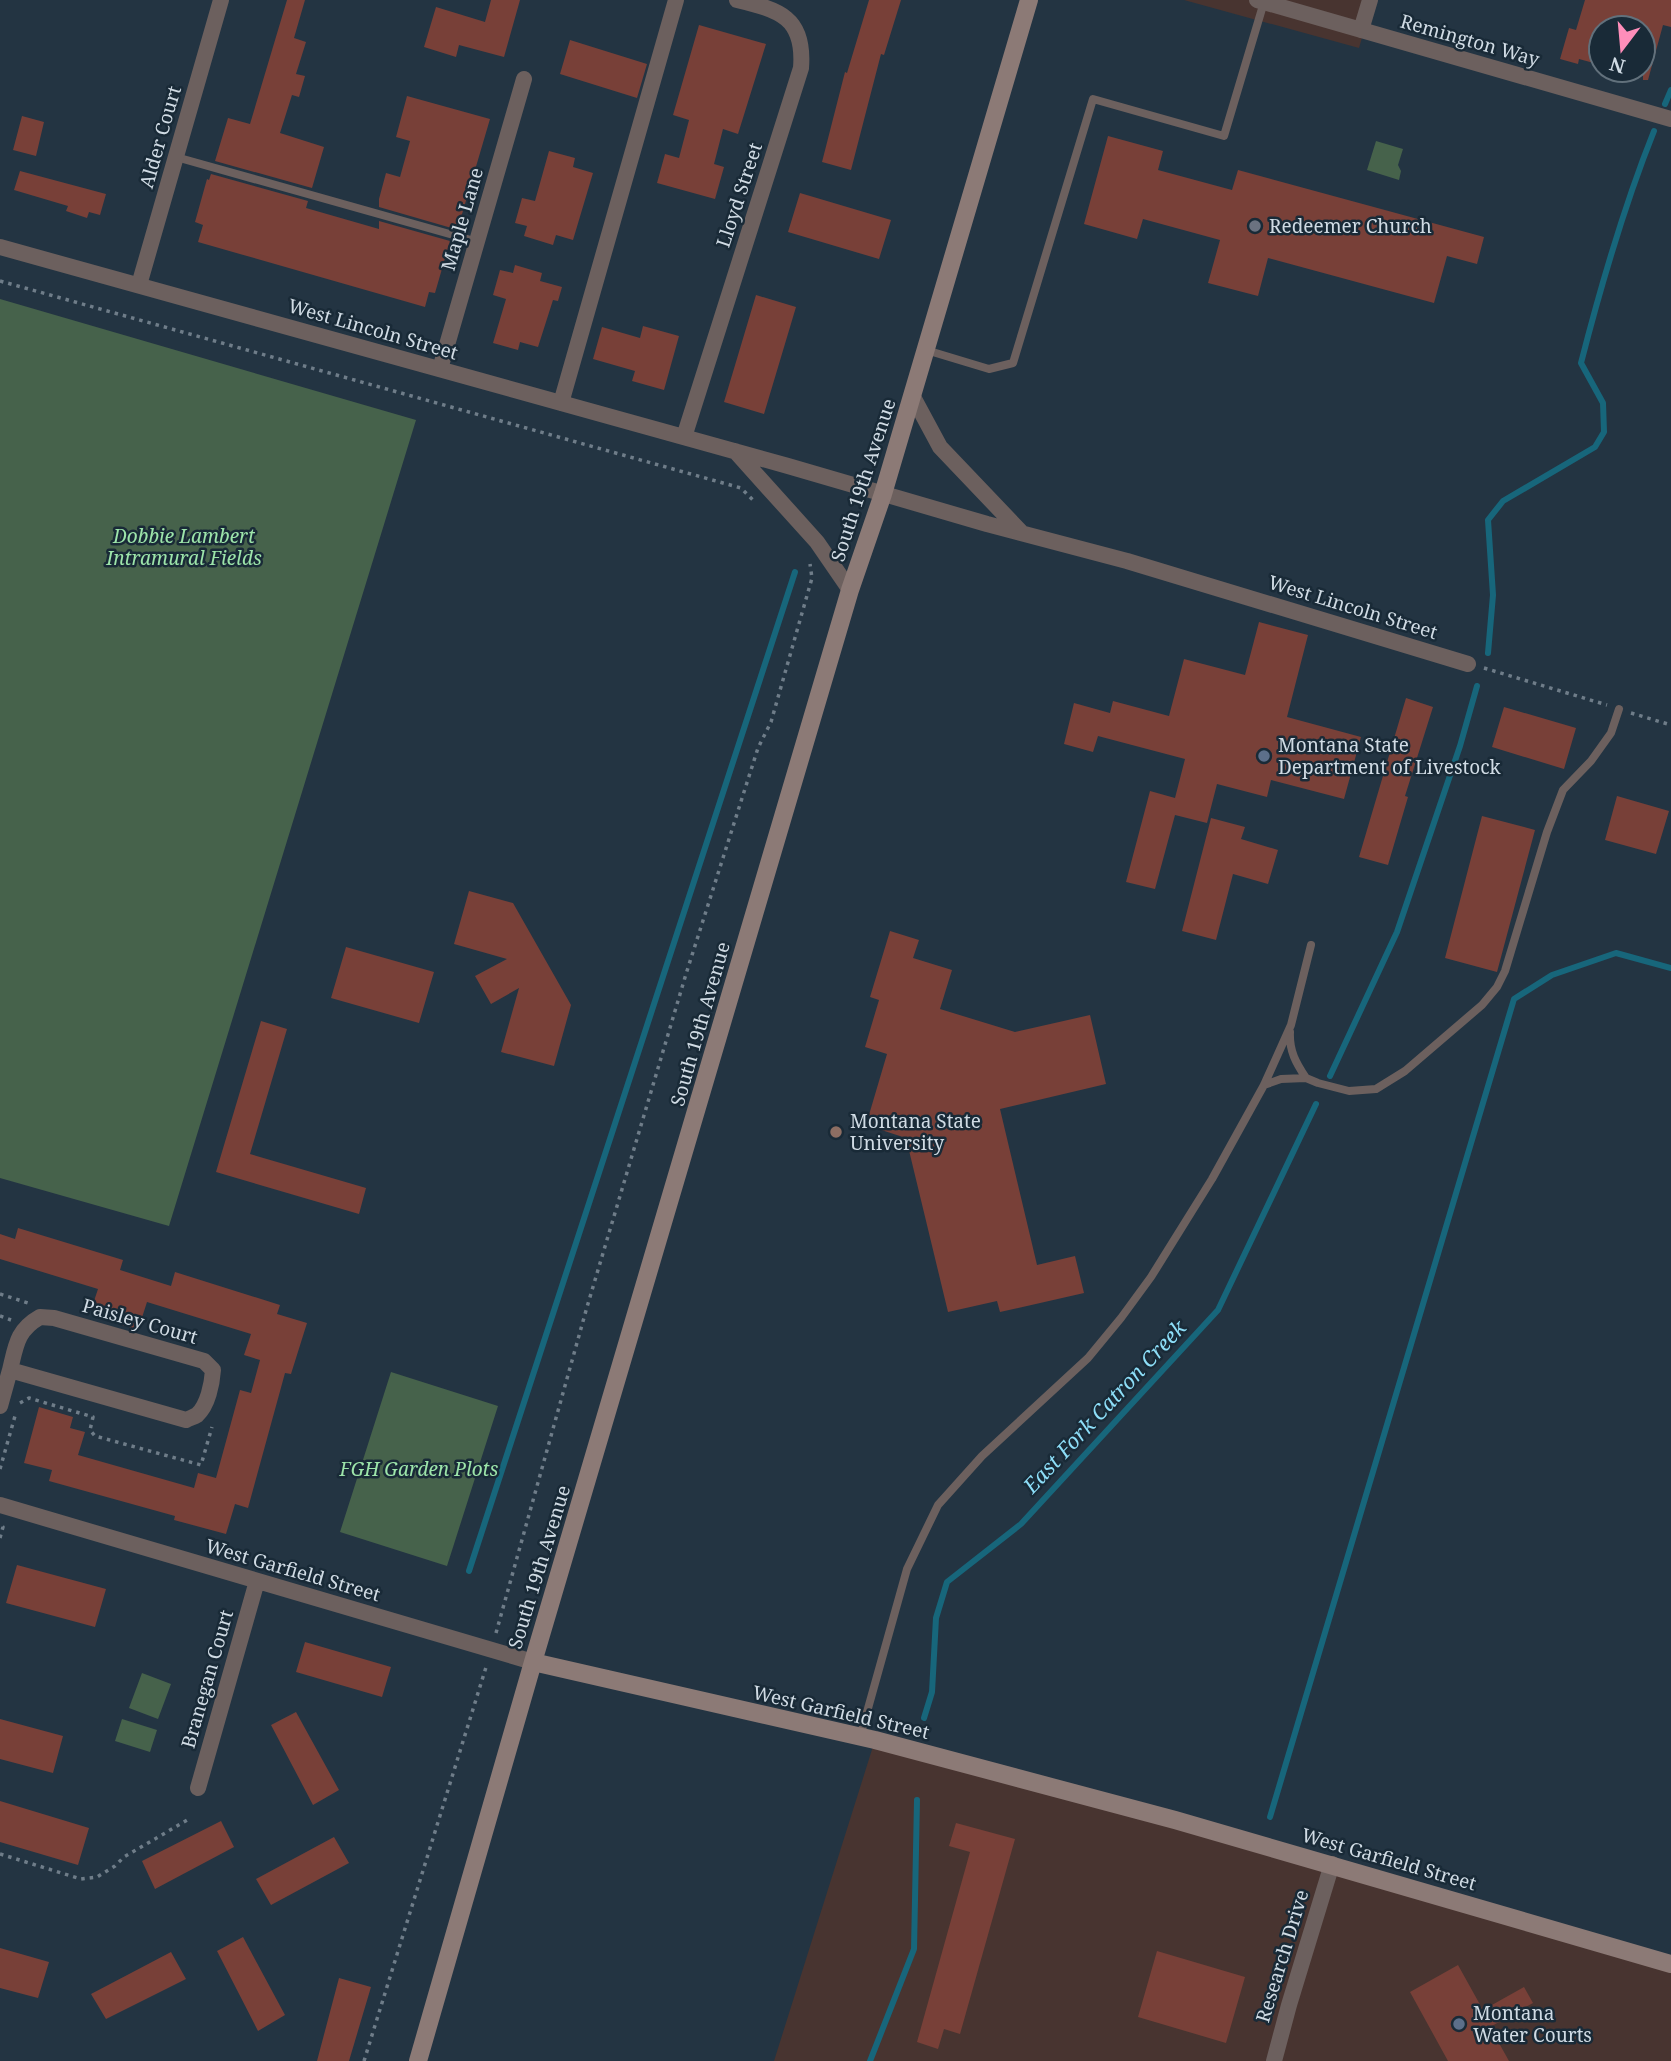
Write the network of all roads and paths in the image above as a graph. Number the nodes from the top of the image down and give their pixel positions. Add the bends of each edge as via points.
1 (220, 0) edge
2 (676, 0) edge
3 (737, 0) edge
4 (1029, 0) edge
5 (1370, 0) edge
6 (1260, 1) edge
7 (1361, 30) junction
8 (524, 79) dead end
9 (1671, 119) edge
10 (176, 157) junction
11 (478, 242) junction
12 (0, 247) edge
13 (0, 281) edge
14 (139, 285) junction
15 (926, 350) junction
16 (440, 369) junction
17 (912, 395) junction
18 (561, 403) junction
19 (684, 437) junction
20 (735, 451) junction
21 (883, 494) junction
22 (758, 506) dead end
23 (1022, 533) junction
24 (810, 558) dead end
25 (850, 590) junction
26 (1468, 664) joint
27 (1619, 709) junction
28 (1671, 725) edge
29 (1311, 945) dead end
30 (1291, 1026) junction
31 (1306, 1078) junction
32 (1264, 1085) junction
33 (10, 1370) junction
34 (0, 1406) edge
35 (0, 1505) edge
36 (0, 1525) edge
37 (0, 1538) edge
38 (257, 1581) junction
39 (491, 1650) junction
40 (533, 1662) junction
41 (860, 1737) junction
42 (198, 1788) dead end
43 (189, 1819) dead end
44 (0, 1854) edge
45 (1332, 1864) junction
46 (1671, 1964) edge
47 (364, 2061) edge
48 (418, 2061) edge
49 (1274, 2061) edge

1 - 10 street, Alder Court
2 - 18 street
3 - 19 street, Lloyd Street via 785,17 803,50 801,68
4 - 15 main road, South 19th Avenue
5 - 7 street
6 - 7 street, Remington Way
6 - 15 lane via 1224,136 1093,99 1013,363 989,369
7 - 9 street, Remington Way
8 - 11 street, Maple Lane
10 - 11 lane
10 - 14 street, Alder Court
11 - 16 street, Maple Lane
12 - 14 street, West Lincoln Street
13 - 22 path via 741,488
14 - 16 street, West Lincoln Street
15 - 17 main road, South 19th Avenue
16 - 18 street, West Lincoln Street
17 - 21 main road, South 19th Avenue
17 - 23 street via 940,447
18 - 19 street, West Lincoln Street
19 - 20 street, West Lincoln Street
20 - 21 street, West Lincoln Street
20 - 25 street via 817,542
21 - 23 street, West Lincoln Street
21 - 25 main road, South 19th Avenue
23 - 26 street, West Lincoln Street
24 - 39 path via 812,578 771,722 758,748 678,1001
25 - 40 main road, South 19th Avenue
26 - 27 path
27 - 28 path
27 - 31 lane via 1611,733 1563,790 1505,971 1482,1005 1405,1071 1376,1089 1349,1091
29 - 30 lane
30 - 31 lane via 1293,1058
30 - 32 lane
31 - 32 lane
32 - 41 lane via 1181,1232 1121,1318 1088,1358 982,1456 938,1506 907,1569
33 - 33 street, Paisley Court via 18,1337 27,1324 40,1317 187,1356 213,1370 205,1402 197,1415 186,1420
33 - 34 street, Paisley Court
35 - 38 street, West Garfield Street
36 - 37 path via 4,1527
38 - 39 street, West Garfield Street
38 - 42 street, Branegan Court
39 - 40 street, West Garfield Street
39 - 47 path
40 - 41 main road, West Garfield Street
40 - 48 main road, South 19th Avenue
41 - 45 main road, West Garfield Street
43 - 44 path via 97,1877 80,1879
45 - 46 main road, West Garfield Street
45 - 49 street, Research Drive

